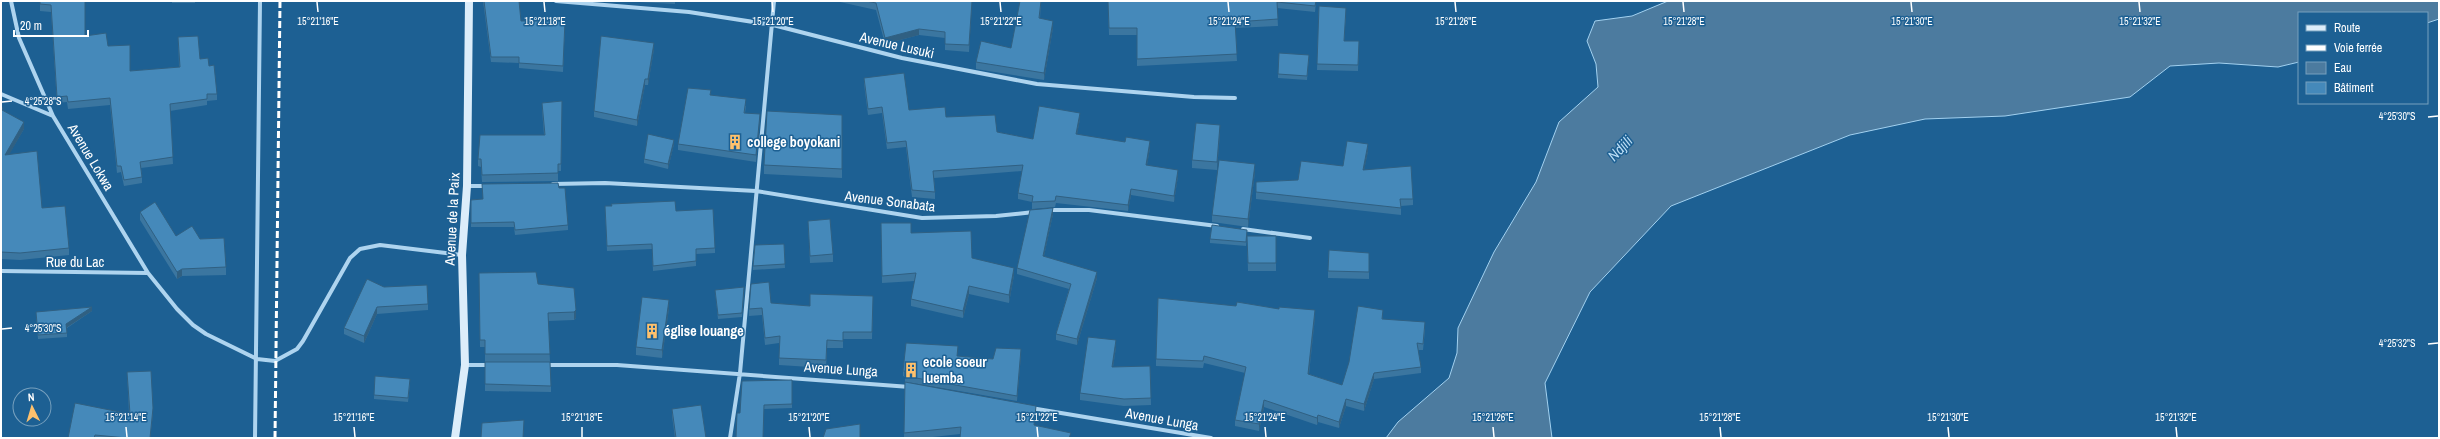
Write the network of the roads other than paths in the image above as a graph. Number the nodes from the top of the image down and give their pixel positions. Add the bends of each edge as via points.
1 (11, 1) edge
2 (260, 1) edge
3 (469, 1) edge
4 (556, 1) edge
5 (774, 1) edge
6 (773, 25) junction
7 (1, 94) edge
8 (1235, 98) dead end
9 (53, 116) junction
10 (544, 184) edge
11 (467, 186) junction
12 (490, 186) edge
13 (756, 191) junction
14 (1223, 227) edge
15 (1238, 229) edge
16 (1310, 238) dead end
17 (462, 255) junction
18 (1, 271) edge
19 (148, 273) junction
20 (258, 359) junction
21 (466, 365) junction
22 (497, 365) edge
23 (537, 365) edge
24 (740, 373) junction
25 (919, 388) edge
26 (1027, 407) edge
27 (255, 438) edge
28 (455, 438) edge
29 (730, 438) edge
30 (1211, 438) edge

1 - 9 street, Avenue Lokwa via 19,38
2 - 20 street via 256,294
3 - 11 street, Avenue de la Paix
4 - 6 street, Avenue Lusuki via 689,12
5 - 6 street
6 - 8 street, Avenue Lusuki via 902,58 998,78 1037,84
6 - 13 street
7 - 9 street
9 - 19 street, Avenue Lokwa
10 - 13 street, Avenue Sonabata via 605,183
11 - 12 street
11 - 17 street, Avenue de la Paix
13 - 14 street, Avenue Sonabata via 922,218 996,216 1066,209
13 - 24 street
15 - 16 street
17 - 20 street via 380,245 360,249 350,258 304,341 297,349 275,360
17 - 21 street, Avenue de la Paix
18 - 19 street, Rue du Lac
19 - 20 street, Avenue Lokwa via 194,325
20 - 27 street
21 - 22 street
21 - 28 street, Avenue de la Paix
23 - 24 street, Avenue Lunga via 617,365
24 - 25 street, Avenue Lunga via 896,384
24 - 29 street
26 - 30 street, Avenue Lunga

